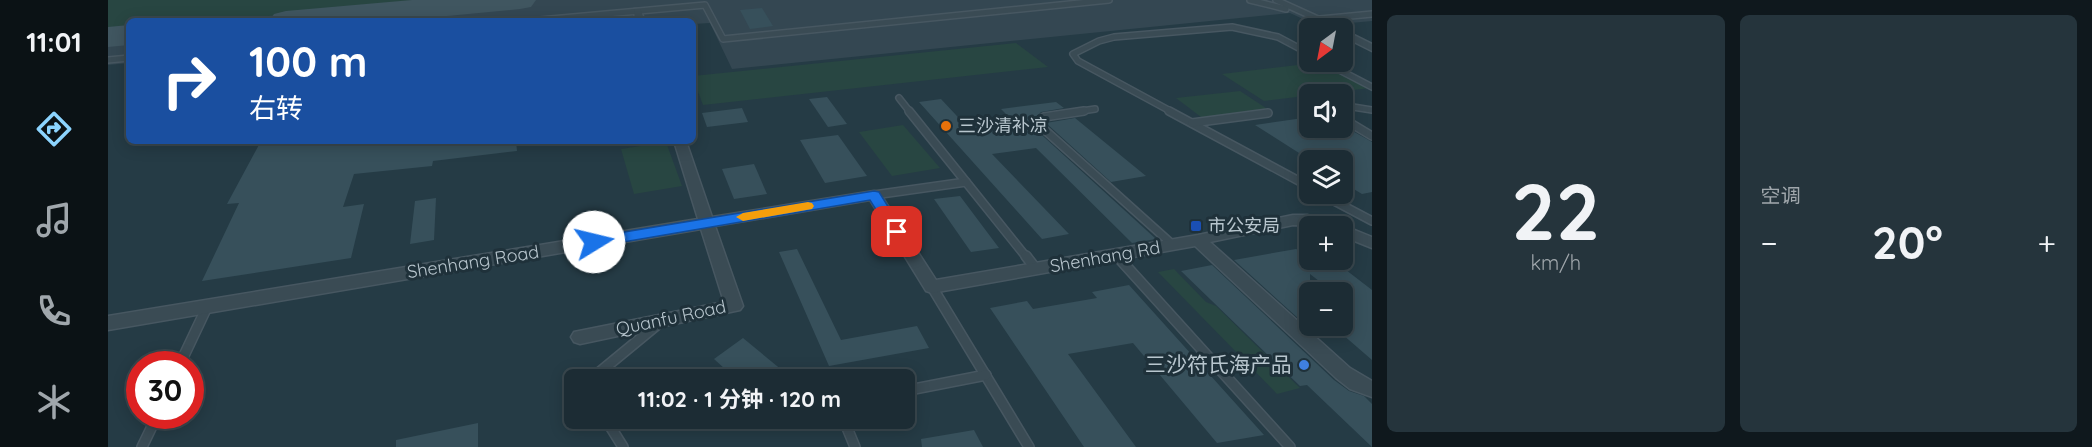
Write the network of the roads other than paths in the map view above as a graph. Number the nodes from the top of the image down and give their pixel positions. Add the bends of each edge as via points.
1 (1109, 0) edge
2 (1250, 0) edge
3 (1276, 0) edge
4 (1302, 12) junction
5 (1372, 14) edge
6 (639, 16) edge
7 (595, 18) edge
8 (1315, 18) edge
9 (1328, 18) edge
10 (1353, 38) edge
11 (1372, 48) edge
12 (1299, 49) edge
13 (126, 58) edge
14 (108, 60) edge
15 (1343, 72) edge
16 (1372, 87) edge
17 (899, 98) dead end
18 (1353, 107) edge
19 (1095, 109) dead end
20 (1372, 110) edge
21 (1268, 113) dead end
22 (1192, 123) junction
23 (1353, 125) edge
24 (1372, 136) edge
25 (681, 144) edge
26 (1299, 181) edge
27 (966, 182) junction
28 (874, 195) junction
29 (1340, 204) edge
30 (1372, 213) edge
31 (1361, 215) junction
32 (1299, 220) edge
33 (1372, 221) edge
34 (708, 223) junction
35 (1353, 235) edge
36 (1198, 240) junction
37 (1372, 243) edge
38 (1173, 245) junction
39 (1116, 255) junction
40 (1036, 269) junction
41 (932, 287) junction
42 (207, 307) junction
43 (663, 319) junction
44 (108, 323) edge
45 (580, 337) dead end
46 (186, 351) edge
47 (603, 369) edge
48 (986, 375) junction
49 (1372, 388) edge
50 (915, 389) edge
51 (151, 429) edge
52 (612, 429) edge
53 (848, 429) edge
54 (142, 447) edge
55 (623, 447) edge
56 (855, 447) edge
57 (1029, 447) edge
58 (1290, 447) edge

1 - 6 lane via 723,39 705,5
2 - 4 lane
3 - 4 lane
4 - 8 lane
5 - 9 lane
6 - 7 lane
10 - 11 street
12 - 22 lane via 1269,34 1232,27 1114,38 1073,54 1078,61
13 - 14 lane
15 - 16 lane
17 - 27 lane, Shenhang Rd
18 - 20 lane
19 - 38 lane via 1044,117 1037,123
21 - 22 lane
22 - 26 lane
23 - 24 lane
25 - 34 street, Quanfu Road
27 - 28 lane
27 - 40 lane, Shenhang Rd
28 - 34 street, Shenhang Road
28 - 41 street
29 - 31 lane
30 - 31 lane
31 - 33 lane
32 - 36 street, Shenhang Rd
34 - 42 street, Shenhang Road
34 - 43 street, Quanfu Road via 734,306
35 - 37 street
36 - 38 street, Shenhang Rd
36 - 49 street via 1343,374
38 - 39 street, Shenhang Rd
39 - 40 street, Shenhang Rd
39 - 58 lane
40 - 41 street
41 - 48 lane
42 - 44 street, Shenhang Road
42 - 46 lane
43 - 45 street, Quanfu Road
43 - 47 lane
48 - 50 lane
48 - 57 lane
51 - 54 lane
52 - 55 lane
53 - 56 lane

